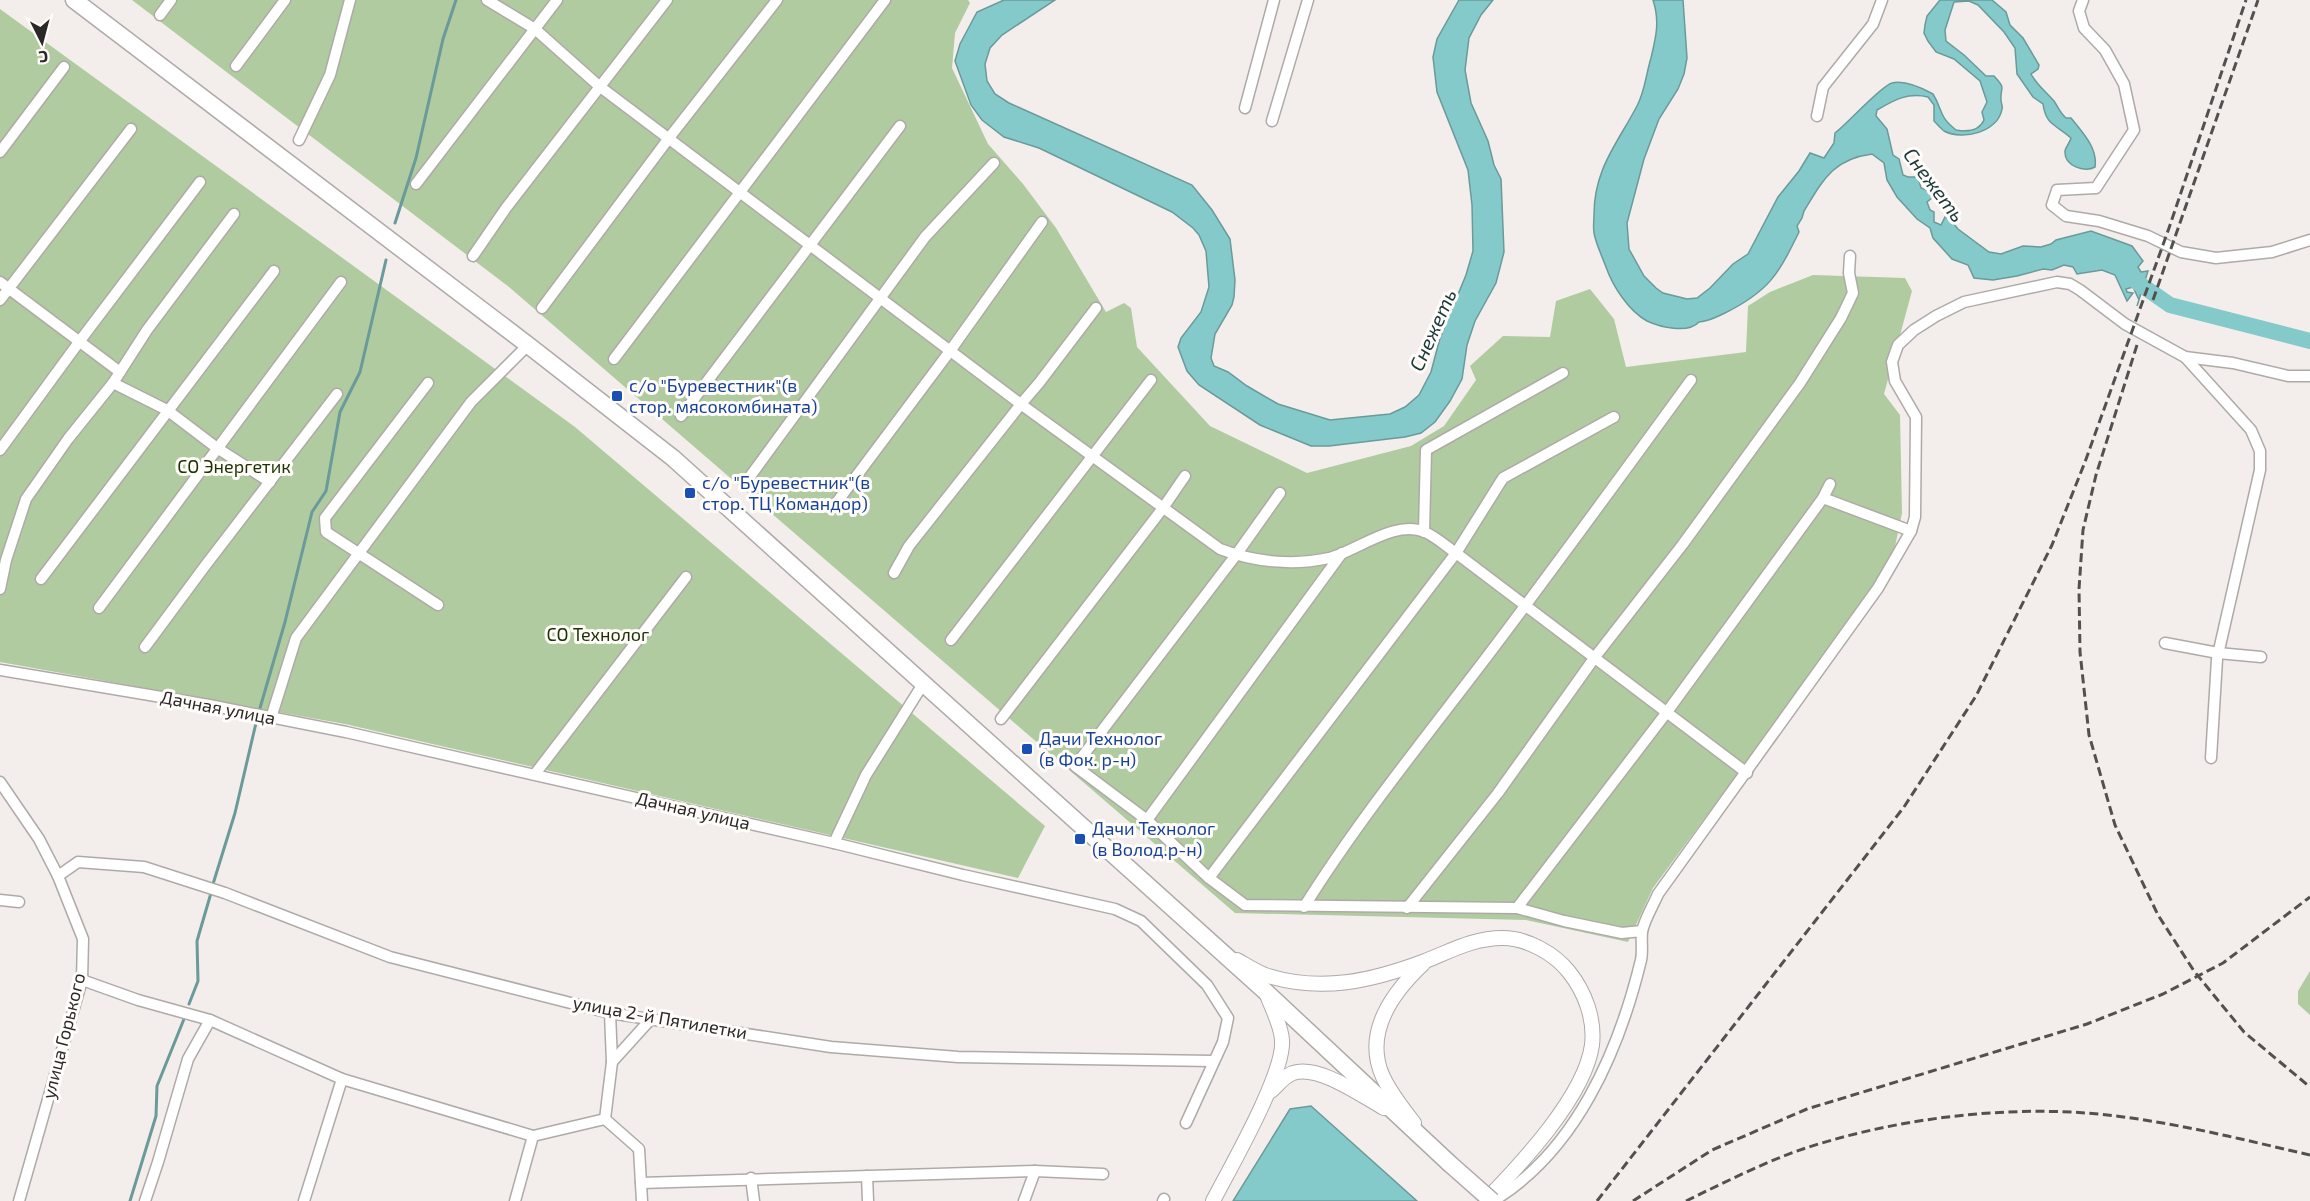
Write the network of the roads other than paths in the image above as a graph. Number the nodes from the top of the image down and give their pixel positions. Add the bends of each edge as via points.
1 (74, 0) edge
2 (171, 0) edge
3 (285, 0) edge
4 (350, 0) edge
5 (487, 0) edge
6 (556, 0) edge
7 (667, 0) edge
8 (777, 0) edge
9 (885, 0) edge
10 (1274, 0) edge
11 (1308, 0) edge
12 (1882, 0) edge
13 (2083, 0) edge
14 (160, 15) dead end
15 (535, 29) junction
16 (236, 66) dead end
17 (64, 67) dead end
18 (599, 86) junction
19 (1245, 108) dead end
20 (1817, 116) dead end
21 (1272, 121) dead end
22 (900, 126) dead end
23 (131, 129) dead end
24 (669, 138) junction
25 (299, 140) dead end
26 (0, 152) edge
27 (994, 163) dead end
28 (200, 182) dead end
29 (416, 184) dead end
30 (740, 192) junction
31 (234, 214) dead end
32 (1042, 222) dead end
33 (2310, 240) edge
34 (810, 245) junction
35 (1850, 255) dead end
36 (473, 256) dead end
37 (274, 271) dead end
38 (341, 282) dead end
39 (4, 285) edge
40 (879, 297) junction
41 (0, 300) edge
42 (542, 308) dead end
43 (1096, 308) dead end
44 (79, 342) junction
45 (528, 345) junction
46 (950, 351) junction
47 (2186, 357) junction
48 (614, 359) dead end
49 (120, 372) junction
50 (1563, 373) dead end
51 (2310, 376) edge
52 (1151, 380) dead end
53 (1691, 380) dead end
54 (113, 383) junction
55 (428, 383) dead end
56 (337, 394) dead end
57 (1021, 404) junction
58 (167, 410) junction
59 (681, 416) dead end
60 (1614, 417) dead end
61 (217, 448) junction
62 (0, 450) edge
63 (1092, 456) junction
64 (1185, 476) dead end
65 (270, 482) junction
66 (746, 482) dead end
67 (1830, 484) dead end
68 (1280, 493) dead end
69 (1823, 498) junction
70 (837, 502) dead end
71 (1163, 508) junction
72 (1911, 531) junction
73 (1424, 532) junction
74 (358, 552) junction
75 (1343, 552) junction
76 (1456, 553) junction
77 (1236, 555) junction
78 (894, 573) dead end
79 (686, 577) dead end
80 (41, 579) dead end
81 (0, 589) edge
82 (438, 605) dead end
83 (1526, 605) junction
84 (99, 608) dead end
85 (951, 640) dead end
86 (2165, 643) dead end
87 (146, 647) dead end
88 (2218, 653) junction
89 (1595, 657) junction
90 (2261, 657) dead end
91 (0, 670) edge
92 (923, 684) junction
93 (1667, 712) junction
94 (271, 718) junction
95 (1001, 719) dead end
96 (2211, 758) dead end
97 (1747, 773) junction
98 (535, 774) junction
99 (0, 782) edge
100 (1148, 819) junction
101 (834, 843) junction
102 (58, 876) junction
103 (1209, 878) junction
104 (0, 900) edge
105 (19, 902) dead end
106 (1304, 907) junction
107 (1407, 908) junction
108 (1517, 908) junction
109 (1642, 931) junction
110 (1203, 936) junction
111 (1426, 960) junction
112 (82, 980) junction
113 (1266, 992) junction
114 (610, 1013) junction
115 (651, 1019) junction
116 (210, 1020) junction
117 (1214, 1060) junction
118 (612, 1062) junction
119 (342, 1079) junction
120 (1266, 1097) junction
121 (1396, 1114) junction
122 (605, 1119) junction
123 (1186, 1123) dead end
124 (533, 1136) junction
125 (1432, 1147) junction
126 (1035, 1171) junction
127 (1103, 1174) dead end
128 (867, 1176) junction
129 (751, 1178) junction
130 (641, 1183) junction
131 (19, 1201) edge
132 (145, 1201) edge
133 (304, 1201) edge
134 (515, 1201) edge
135 (642, 1201) edge
136 (754, 1201) edge
137 (868, 1201) edge
138 (1024, 1201) edge
139 (1213, 1201) edge
140 (1485, 1201) edge
141 (1493, 1201) edge

1 - 45 main road
2 - 14 street
3 - 16 street
4 - 25 street via 330,75
5 - 15 street
6 - 15 street
7 - 18 street
8 - 24 street
9 - 30 street
10 - 19 street
11 - 21 street
12 - 20 street via 1873,24 1823,87
13 - 33 street via 2079,11 2084,28 2105,50 2124,84 2134,130 2096,188 2057,190 2052,205 2066,216 2099,221 2148,236 2181,252 2216,258 2272,252
15 - 18 street
15 - 29 street
17 - 26 street
18 - 24 street
18 - 36 street
22 - 34 street
23 - 39 street
24 - 30 street
24 - 42 street
27 - 40 street via 925,237
28 - 44 street
30 - 34 street
30 - 48 street
31 - 49 street
32 - 46 street
34 - 40 street
34 - 59 street
35 - 89 street via 1853,293 1806,374 1683,544
37 - 58 street
38 - 61 street
39 - 41 street
39 - 44 street
40 - 46 street
40 - 66 street
43 - 57 street
44 - 49 street
44 - 62 street
45 - 74 street via 471,402
45 - 92 main road via 673,458
46 - 57 street
46 - 70 street
47 - 51 street via 2288,376
47 - 72 street via 2125,324 2070,284 2057,282 1996,293 1964,302 1936,316 1898,345 1892,362 1895,381 1916,417 1915,517
47 - 88 street via 2251,430 2260,451 2260,470
49 - 54 street
50 - 73 street via 1426,450
52 - 63 street
53 - 83 street
54 - 58 street
54 - 81 street via 26,499
55 - 74 street via 325,518 326,532
56 - 65 street
57 - 63 street
57 - 78 street via 909,546
58 - 61 street
58 - 80 street
60 - 76 street via 1503,478
61 - 65 street
61 - 84 street
63 - 71 street
63 - 85 street
64 - 71 street
65 - 87 street
67 - 69 street
68 - 77 street
69 - 72 street
69 - 93 street
71 - 77 street via 1220,549
71 - 95 street
72 - 97 street via 1878,588
73 - 75 street via 1405,530 1373,538
73 - 76 street
74 - 82 street
74 - 94 street via 296,638
75 - 77 street via 1330,558 1286,562
75 - 100 street
76 - 83 street
76 - 103 street
77 - 100 street via 1075,766
79 - 98 street
83 - 89 street
83 - 106 street via 1380,797
86 - 88 street
88 - 90 street
88 - 96 street
89 - 93 street
89 - 107 street via 1498,793
91 - 94 street, Дачная улица
92 - 101 street via 866,775
92 - 110 main road
93 - 97 street
93 - 108 street
94 - 98 street, Дачная улица
97 - 109 street via 1658,894
98 - 101 street, Дачная улица
99 - 102 street, улица Горького via 39,839
100 - 103 street
101 - 117 street, Дачная улица via 1115,909 1141,921 1208,985 1228,1018
102 - 112 street, улица Горького via 83,939
102 - 114 street, улица 2-й Пятилетки via 78,862 144,867 225,893 390,957
103 - 106 street via 1245,905
104 - 105 street
106 - 107 street
107 - 108 street
108 - 109 street via 1622,933
109 - 141 street via 1642,957 1610,1057 1594,1089 1533,1172
110 - 111 street via 1263,974 1323,985 1370,979
110 - 113 main road
111 - 125 street via 1390,999 1382,1016 1377,1059 1396,1099
111 - 140 street via 1485,939 1526,942 1564,965 1576,980 1590,1014 1592,1045 1574,1091 1537,1142
112 - 116 street
112 - 131 street, улица Горького
113 - 120 street via 1282,1041
113 - 121 main road
114 - 115 street, улица 2-й Пятилетки
114 - 118 street
115 - 117 street, улица 2-й Пятилетки via 831,1047 958,1058
115 - 118 street
116 - 119 street
116 - 132 street via 188,1059
117 - 123 street, Дачная улица
118 - 122 street
119 - 124 street
119 - 133 street
120 - 121 street via 1283,1079 1307,1071 1342,1084
120 - 139 street
121 - 125 main road
122 - 124 street
122 - 130 street via 639,1149
124 - 134 street
125 - 141 main road, bridge
126 - 127 street
126 - 128 street
126 - 138 street
128 - 129 street
128 - 137 street
129 - 130 street
129 - 136 street
130 - 135 street

